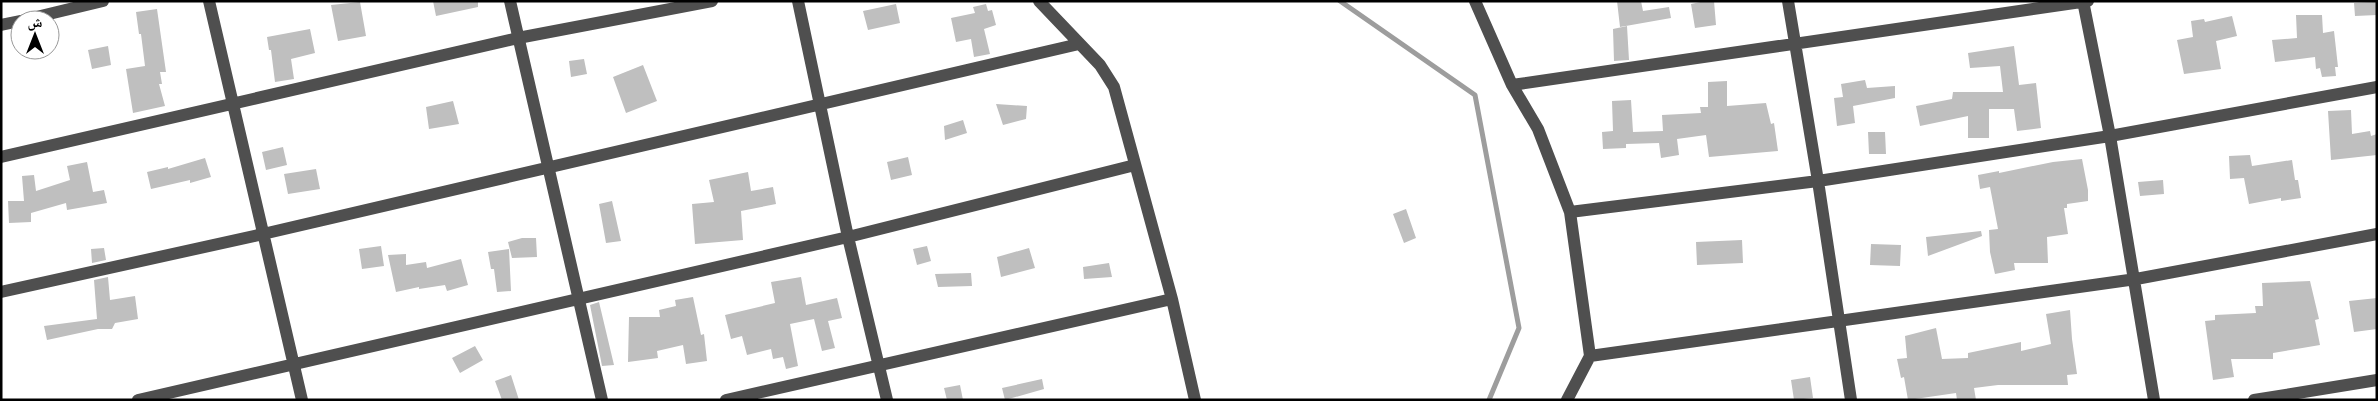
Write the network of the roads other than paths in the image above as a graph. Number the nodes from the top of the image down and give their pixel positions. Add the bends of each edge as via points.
1 (103, 1) edge
2 (209, 1) edge
3 (510, 1) edge
4 (712, 1) edge
5 (798, 1) edge
6 (1039, 1) edge
7 (1048, 1) edge
8 (1475, 1) edge
9 (1788, 1) edge
10 (2085, 2) edge
11 (60, 11) edge
12 (1052, 15) junction
13 (518, 38) junction
14 (1796, 43) junction
15 (1079, 44) junction
16 (1512, 85) junction
17 (2377, 88) edge
18 (233, 104) junction
19 (819, 104) junction
20 (2110, 136) junction
21 (1, 157) edge
22 (1135, 165) junction
23 (547, 167) junction
24 (1818, 181) junction
25 (1570, 212) junction
26 (263, 234) junction
27 (2377, 234) edge
28 (848, 237) junction
29 (2136, 279) junction
30 (1, 292) edge
31 (578, 298) junction
32 (1172, 299) junction
33 (1838, 320) junction
34 (1590, 356) junction
35 (294, 364) junction
36 (877, 364) junction
37 (2377, 380) edge
38 (138, 400) edge
39 (302, 400) edge
40 (602, 400) edge
41 (726, 400) edge
42 (886, 400) edge
43 (1195, 400) edge
44 (1567, 400) edge
45 (1851, 400) edge
46 (2154, 400) edge
47 (2254, 400) edge

1 - 11 street
2 - 18 street
3 - 13 street
4 - 13 street
5 - 19 street
6 - 12 street
7 - 12 street
8 - 16 street
9 - 14 street
10 - 14 street
10 - 20 street
12 - 15 street
13 - 18 street
13 - 23 street
14 - 16 street
14 - 24 street
15 - 19 street
15 - 22 street via 1100,65 1114,87
16 - 25 street via 1538,129
17 - 20 street
18 - 21 street
18 - 26 street
19 - 23 street
19 - 28 street
20 - 24 street
20 - 29 street
22 - 28 street
22 - 32 street
23 - 26 street
23 - 31 street
24 - 25 street
24 - 33 street
25 - 34 street
26 - 30 street
26 - 35 street
27 - 29 street
28 - 31 street
28 - 36 street
29 - 33 street
29 - 46 street
31 - 35 street
31 - 40 street
32 - 36 street
32 - 43 street
33 - 34 street
33 - 45 street
34 - 44 street
35 - 38 street
35 - 39 street
36 - 41 street
36 - 42 street
37 - 47 street

